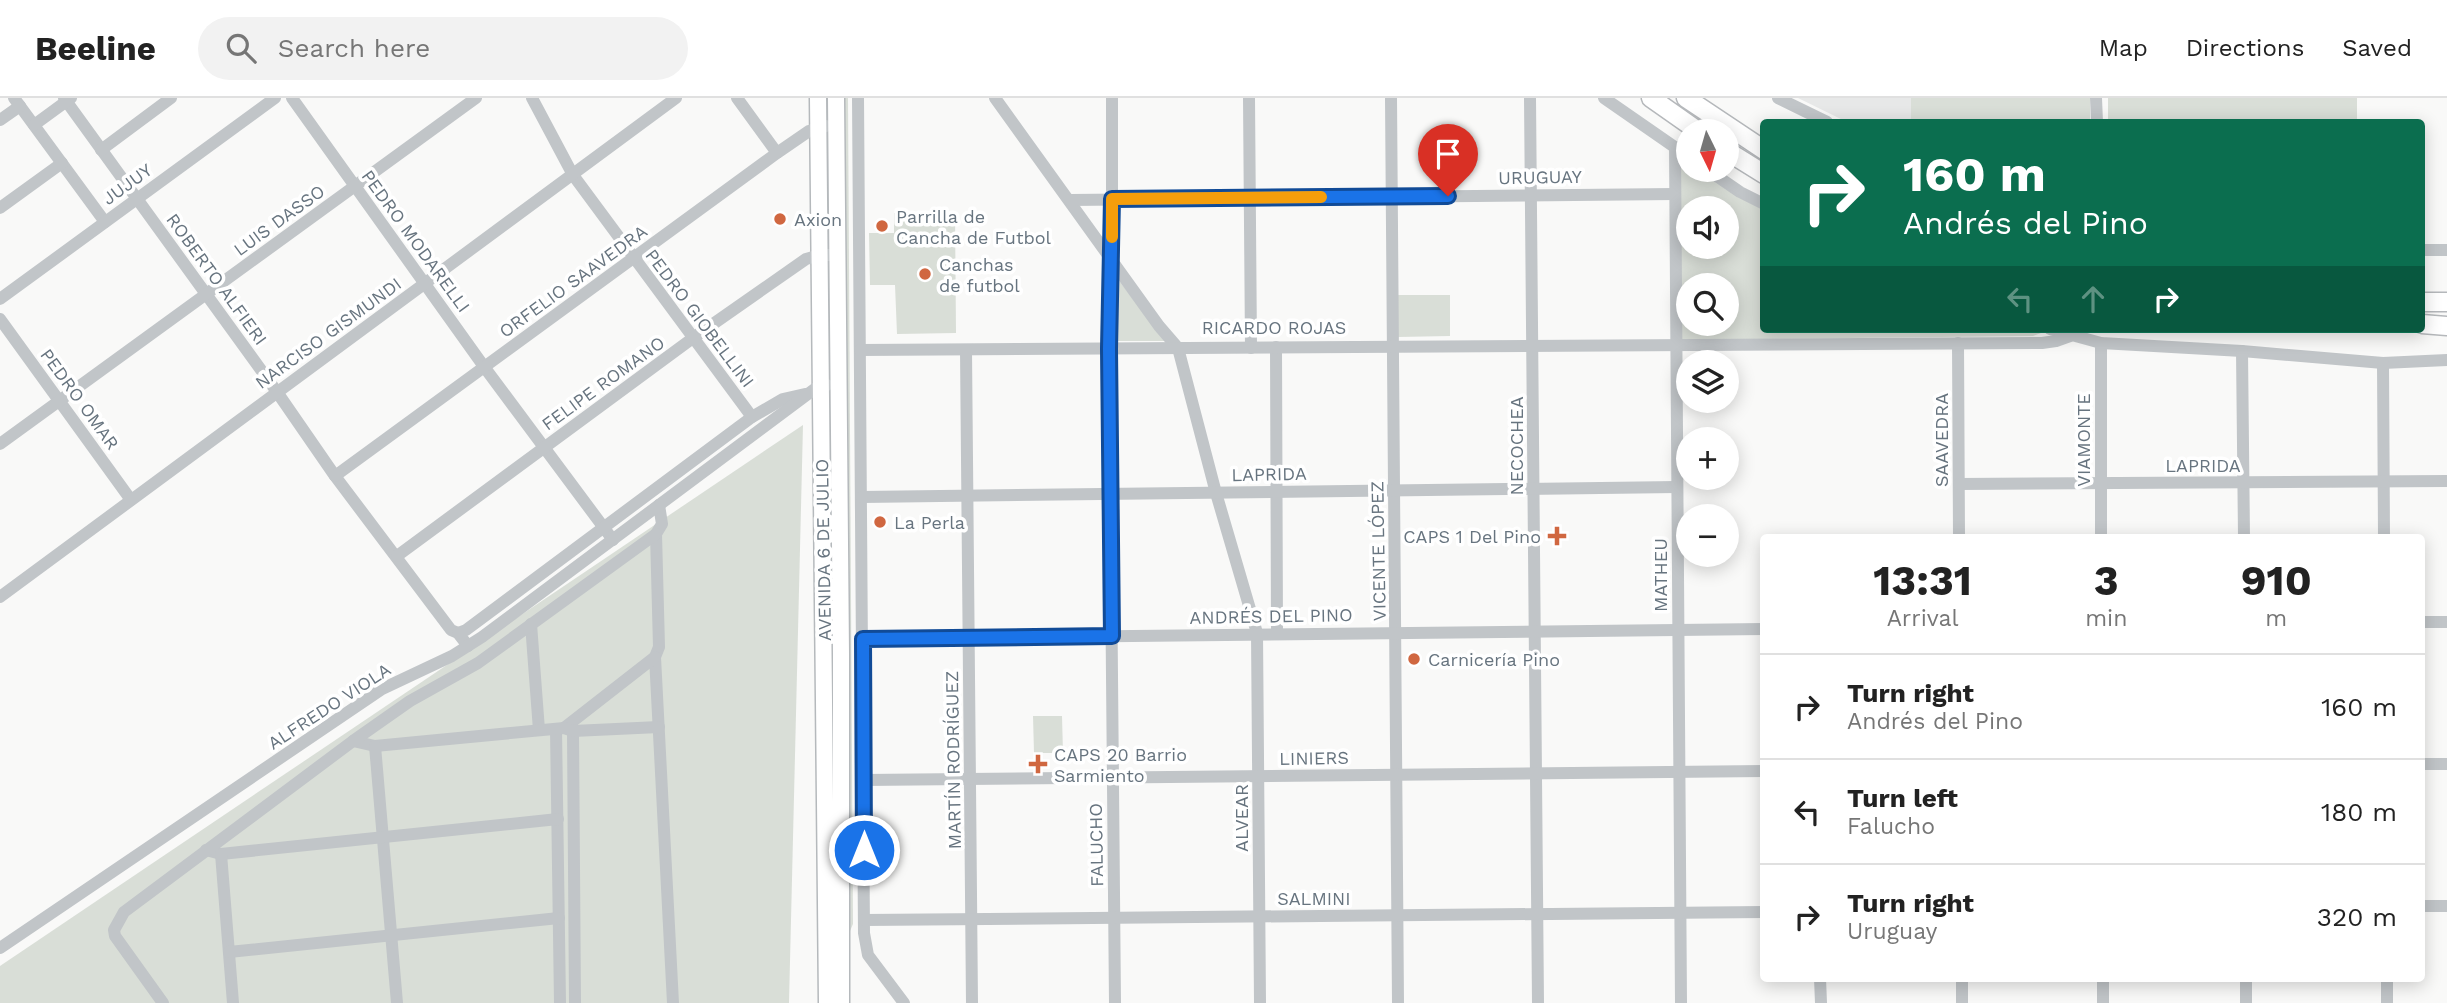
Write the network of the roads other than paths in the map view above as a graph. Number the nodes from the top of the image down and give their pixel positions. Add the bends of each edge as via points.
1 (171, 98) edge
2 (275, 98) edge
3 (292, 98) edge
4 (476, 98) edge
5 (532, 98) edge
6 (676, 98) edge
7 (737, 98) edge
8 (818, 98) edge
9 (836, 98) edge
10 (858, 98) edge
11 (995, 98) edge
12 (1112, 98) edge
13 (1249, 98) edge
14 (1391, 98) edge
15 (1530, 98) edge
16 (1604, 98) edge
17 (1651, 98) edge
18 (1686, 98) edge
19 (1778, 98) edge
20 (2096, 98) edge
21 (67, 99) edge
22 (17, 102) edge
23 (1681, 119) edge
24 (1821, 119) edge
25 (2097, 119) edge
26 (0, 120) edge
27 (836, 123) junction
28 (34, 125) junction
29 (819, 128) junction
30 (1760, 147) edge
31 (1675, 148) joint
32 (101, 150) junction
33 (777, 153) junction
34 (1740, 159) edge
35 (62, 163) junction
36 (1760, 172) edge
37 (573, 175) junction
38 (1725, 182) edge
39 (355, 186) junction
40 (1675, 194) junction
41 (1531, 195) junction
42 (1392, 196) junction
43 (1250, 198) junction
44 (137, 199) junction
45 (1112, 199) junction
46 (1070, 200) junction
47 (1760, 202) edge
48 (0, 208) edge
49 (105, 222) junction
50 (2425, 250) edge
51 (2447, 250) edge
52 (828, 255) junction
53 (634, 259) junction
54 (1112, 261) junction
55 (425, 283) junction
56 (206, 294) junction
57 (0, 299) edge
58 (2425, 302) edge
59 (2447, 302) edge
60 (0, 319) edge
61 (2425, 324) edge
62 (2447, 324) edge
63 (2061, 333) edge
64 (2070, 336) junction
65 (694, 338) junction
66 (1680, 343) junction
67 (1958, 343) junction
68 (2101, 343) junction
69 (1532, 344) junction
70 (1394, 345) junction
71 (1251, 346) junction
72 (1109, 347) junction
73 (1176, 347) junction
74 (1276, 347) junction
75 (860, 349) junction
76 (967, 350) junction
77 (2242, 351) junction
78 (2447, 360) edge
79 (2383, 363) junction
80 (485, 368) junction
81 (838, 384) junction
82 (815, 389) junction
83 (277, 392) junction
84 (59, 401) junction
85 (752, 417) junction
86 (1678, 427) edge
87 (0, 444) edge
88 (545, 447) junction
89 (335, 476) junction
90 (2447, 481) edge
91 (2384, 482) junction
92 (2244, 483) junction
93 (1959, 484) junction
94 (2100, 484) junction
95 (1676, 487) edge
96 (1534, 489) junction
97 (1677, 490) edge
98 (1395, 491) junction
99 (1277, 492) junction
100 (1216, 493) junction
101 (1111, 494) junction
102 (968, 495) junction
103 (862, 497) junction
104 (131, 500) junction
105 (659, 505) junction
106 (604, 527) junction
107 (656, 534) junction
108 (1959, 534) edge
109 (2101, 534) edge
110 (2244, 534) edge
111 (2384, 534) edge
112 (613, 540) junction
113 (397, 556) junction
114 (0, 597) edge
115 (2425, 622) edge
116 (2447, 622) edge
117 (531, 624) junction
118 (1678, 629) junction
119 (1760, 629) edge
120 (1535, 631) junction
121 (1396, 632) junction
122 (458, 633) junction
123 (1258, 633) junction
124 (1277, 634) junction
125 (1112, 636) junction
126 (969, 638) junction
127 (863, 639) junction
128 (468, 646) junction
129 (655, 657) junction
130 (659, 727) junction
131 (565, 729) junction
132 (539, 730) junction
133 (353, 741) junction
134 (375, 746) junction
135 (2425, 764) edge
136 (2447, 764) edge
137 (1760, 771) edge
138 (1679, 772) junction
139 (1536, 773) junction
140 (1397, 774) junction
141 (1113, 777) junction
142 (1258, 777) junction
143 (970, 779) junction
144 (864, 780) junction
145 (558, 820) junction
146 (383, 838) junction
147 (206, 850) junction
148 (221, 854) junction
149 (2425, 906) edge
150 (2447, 906) edge
151 (1760, 912) edge
152 (1680, 913) junction
153 (1538, 914) junction
154 (1397, 915) junction
155 (1259, 916) junction
156 (559, 918) junction
157 (1114, 918) junction
158 (972, 919) junction
159 (864, 920) junction
160 (392, 935) junction
161 (0, 948) edge
162 (229, 952) junction
163 (1820, 982) edge
164 (1962, 982) edge
165 (2103, 982) edge
166 (2246, 982) edge
167 (2387, 982) edge
168 (669, 1002) edge
169 (163, 1003) edge
170 (233, 1003) edge
171 (397, 1003) edge
172 (560, 1003) edge
173 (575, 1003) edge
174 (827, 1003) edge
175 (841, 1003) edge
176 (904, 1003) edge
177 (972, 1003) edge
178 (1115, 1003) edge
179 (1260, 1003) edge
180 (1398, 1003) edge
181 (1538, 1003) edge
182 (1681, 1003) edge
183 (1821, 1003) edge
184 (1962, 1003) edge
185 (2104, 1003) edge
186 (2246, 1003) edge
187 (2387, 1003) edge

1 - 32 street
2 - 44 street, JUJUY
3 - 39 street, PEDRO MODARELLI
4 - 39 street, LUIS DASSO
5 - 37 street, PEDRO GIOBELLINI
6 - 37 street, NARCISO GISMUNDI
7 - 33 street
8 - 29 main road, AVENIDA 6 DE JULIO
9 - 27 main road, AVENIDA 6 DE JULIO
10 - 75 street
11 - 46 street
12 - 45 street, FALUCHO
13 - 43 street
14 - 42 street, VICENTE LÓPEZ
15 - 41 street, NECOCHEA
16 - 31 street
17 - 23 highway
18 - 30 highway
19 - 24 street
20 - 25 street
21 - 28 street
21 - 32 street, ROBERTO ALFIERI
22 - 26 street
22 - 28 street
27 - 29 street, ORFELIO SAAVEDRA
27 - 52 main road, AVENIDA 6 DE JULIO
28 - 35 street
29 - 33 street, ORFELIO SAAVEDRA
29 - 52 main road, AVENIDA 6 DE JULIO
31 - 40 street, MATHEU
32 - 44 street, ROBERTO ALFIERI
33 - 53 street, ORFELIO SAAVEDRA
34 - 36 highway
35 - 48 street
35 - 49 street
37 - 53 street, PEDRO GIOBELLINI
37 - 55 street, NARCISO GISMUNDI
38 - 47 street
39 - 55 street, PEDRO MODARELLI
39 - 56 street, LUIS DASSO
40 - 41 street, URUGUAY
40 - 66 street, MATHEU
41 - 42 street, URUGUAY
41 - 69 street, NECOCHEA
42 - 43 street, URUGUAY
42 - 70 street, VICENTE LÓPEZ
43 - 45 street, URUGUAY
43 - 71 street
44 - 49 street, JUJUY
44 - 56 street, ROBERTO ALFIERI
45 - 46 street, URUGUAY
45 - 54 street, FALUCHO
46 - 54 street
49 - 57 street, JUJUY
50 - 51 street
52 - 65 street, FELIPE ROMANO via 806,259
52 - 81 main road, AVENIDA 6 DE JULIO
52 - 82 main road, AVENIDA 6 DE JULIO
53 - 65 street, PEDRO GIOBELLINI
53 - 80 street, ORFELIO SAAVEDRA
54 - 72 street, FALUCHO
54 - 73 street
55 - 80 street, PEDRO MODARELLI
55 - 83 street, NARCISO GISMUNDI
56 - 83 street, ROBERTO ALFIERI
56 - 84 street, LUIS DASSO
58 - 59 highway
60 - 84 street, PEDRO OMAR
61 - 62 highway
63 - 64 street
64 - 67 street, RICARDO ROJAS via 2042,342
64 - 68 street
65 - 85 street, PEDRO GIOBELLINI
65 - 88 street, FELIPE ROMANO
66 - 67 street, RICARDO ROJAS
66 - 69 street, RICARDO ROJAS
66 - 86 street, MATHEU
67 - 93 street, SAAVEDRA
68 - 77 street
68 - 94 street, VIAMONTE
69 - 70 street, RICARDO ROJAS
69 - 96 street, NECOCHEA
70 - 71 street, RICARDO ROJAS
70 - 74 street, RICARDO ROJAS
70 - 98 street, VICENTE LÓPEZ
71 - 73 street, RICARDO ROJAS
71 - 74 street, RICARDO ROJAS
72 - 73 street, RICARDO ROJAS
72 - 75 street, RICARDO ROJAS
72 - 76 street, RICARDO ROJAS
72 - 101 street, FALUCHO
73 - 100 street, ALVEAR
74 - 99 street
75 - 76 street, RICARDO ROJAS
75 - 103 street
76 - 102 street, MARTÍN RODRÍGUEZ
77 - 79 street
77 - 92 street
78 - 79 street
79 - 91 street
80 - 88 street, PEDRO MODARELLI
80 - 89 street, ORFELIO SAAVEDRA
81 - 82 street
81 - 175 main road, AVENIDA 6 DE JULIO
82 - 85 street via 783,399
82 - 105 street, ALFREDO VIOLA
82 - 174 main road, AVENIDA 6 DE JULIO
83 - 89 street, ROBERTO ALFIERI
83 - 104 street, NARCISO GISMUNDI
84 - 87 street, LUIS DASSO
84 - 104 street, PEDRO OMAR
85 - 106 street
88 - 106 street, PEDRO MODARELLI
88 - 113 street, FELIPE ROMANO
89 - 113 street, ROBERTO ALFIERI
90 - 91 street, LAPRIDA
91 - 92 street, LAPRIDA
91 - 111 street
92 - 94 street, LAPRIDA
92 - 110 street
93 - 94 street, LAPRIDA
93 - 108 street, SAAVEDRA
94 - 109 street, VIAMONTE
95 - 96 street, LAPRIDA
96 - 98 street, LAPRIDA
96 - 120 street, NECOCHEA
97 - 118 street, MATHEU
98 - 99 street, LAPRIDA
98 - 121 street, VICENTE LÓPEZ
99 - 100 street, LAPRIDA
99 - 124 street
100 - 101 street, LAPRIDA
100 - 123 street, ALVEAR
101 - 102 street, LAPRIDA
101 - 125 street, FALUCHO
102 - 103 street, LAPRIDA
102 - 126 street, MARTÍN RODRÍGUEZ
103 - 127 street
104 - 114 street, NARCISO GISMUNDI
105 - 107 street via 662,524
105 - 112 street, ALFREDO VIOLA
106 - 112 street, PEDRO MODARELLI
106 - 122 street
107 - 117 street
107 - 129 street via 659,647
112 - 128 street, ALFREDO VIOLA
113 - 122 street, ROBERTO ALFIERI via 451,630
115 - 116 street
117 - 132 street
117 - 133 street
118 - 119 street, ANDRÉS DEL PINO
118 - 120 street, ANDRÉS DEL PINO
118 - 138 street, MATHEU
120 - 121 street, ANDRÉS DEL PINO
120 - 139 street, NECOCHEA
121 - 124 street, ANDRÉS DEL PINO
121 - 140 street, VICENTE LÓPEZ
122 - 128 street, ROBERTO ALFIERI
123 - 124 street, ANDRÉS DEL PINO
123 - 125 street, ANDRÉS DEL PINO
123 - 142 street, ALVEAR
125 - 126 street, ANDRÉS DEL PINO
125 - 141 street, FALUCHO
126 - 127 street, ANDRÉS DEL PINO
126 - 143 street, MARTÍN RODRÍGUEZ
127 - 144 street
128 - 161 street, ALFREDO VIOLA via 382,689
129 - 130 street
129 - 131 street
130 - 131 street
130 - 168 street
131 - 132 street
131 - 145 street
131 - 173 street
132 - 134 street
133 - 134 street
133 - 147 street
134 - 146 street
135 - 136 street
137 - 138 street, LINIERS
138 - 139 street, LINIERS
138 - 152 street, MATHEU
139 - 140 street, LINIERS
139 - 153 street, NECOCHEA
140 - 142 street, LINIERS
140 - 154 street, VICENTE LÓPEZ
141 - 142 street, LINIERS
141 - 143 street, LINIERS
141 - 157 street, FALUCHO
142 - 155 street, ALVEAR
143 - 144 street, LINIERS
143 - 158 street, MARTÍN RODRÍGUEZ
144 - 159 street
145 - 146 street
145 - 156 street
146 - 148 street
146 - 160 street
147 - 148 street
147 - 169 street via 124,912 114,930
148 - 162 street
149 - 150 street
151 - 152 street, SALMINI
152 - 153 street, SALMINI
152 - 182 street, MATHEU
153 - 154 street, SALMINI
153 - 181 street, NECOCHEA
154 - 155 street, SALMINI
154 - 180 street, VICENTE LÓPEZ
155 - 157 street, SALMINI
155 - 179 street, ALVEAR
156 - 160 street
156 - 172 street
157 - 158 street, SALMINI
157 - 178 street, FALUCHO
158 - 159 street, SALMINI
158 - 177 street, MARTÍN RODRÍGUEZ
159 - 176 street via 868,956
160 - 162 street
160 - 171 street
162 - 170 street
163 - 183 street
164 - 184 street
165 - 185 street
166 - 186 street
167 - 187 street

